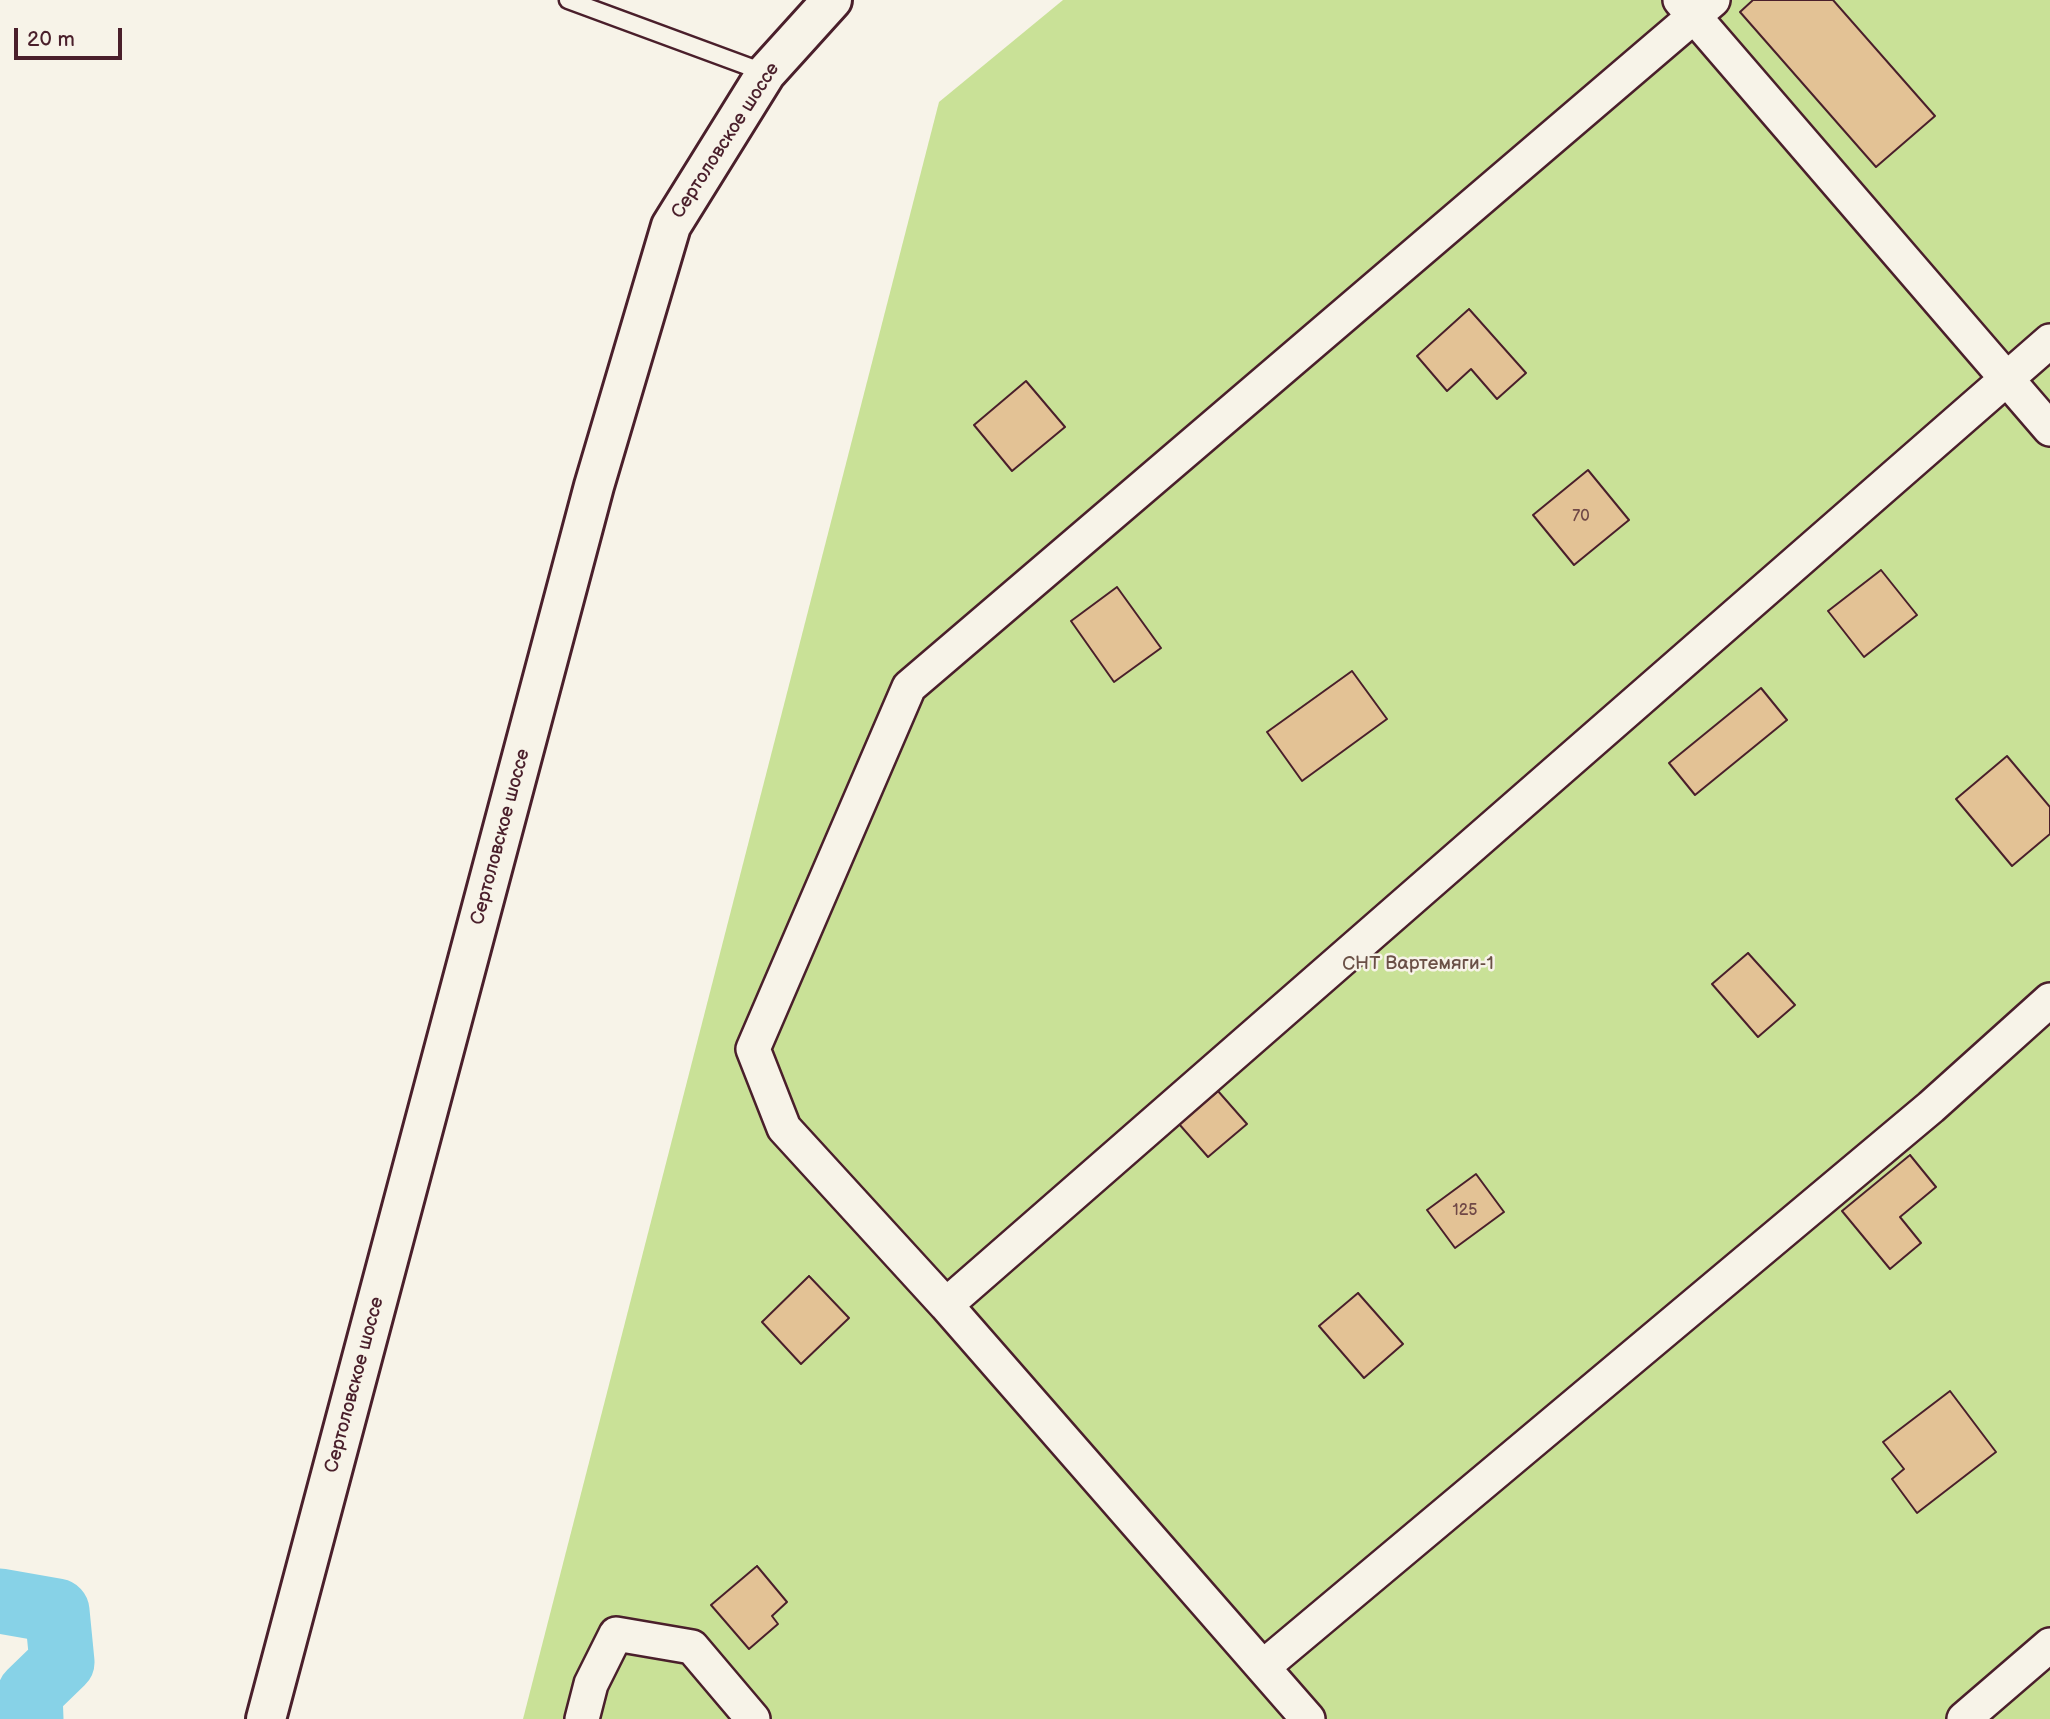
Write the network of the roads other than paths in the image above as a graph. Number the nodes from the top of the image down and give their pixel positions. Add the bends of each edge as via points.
1 (568, 0) edge
2 (832, 0) edge
3 (1696, 6) edge
4 (766, 73) junction
5 (2050, 341) edge
6 (2007, 378) junction
7 (2050, 429) edge
8 (2050, 1000) edge
9 (946, 1305) junction
10 (2050, 1645) edge
11 (1263, 1667) junction
12 (266, 1719) edge
13 (582, 1719) edge
14 (753, 1719) edge
15 (1308, 1719) edge
16 (1964, 1719) edge

1 - 4 lane
2 - 4 main road, Сертоловское шоссе
3 - 6 street
3 - 9 street via 909,687 754,1049 784,1128
4 - 12 main road, Сертоловское шоссе via 667,239 594,486
5 - 6 street
6 - 7 street
6 - 9 street
8 - 11 street via 1920,1115
9 - 11 street
10 - 16 street
11 - 15 street
13 - 14 street via 591,1684 616,1634 692,1647

